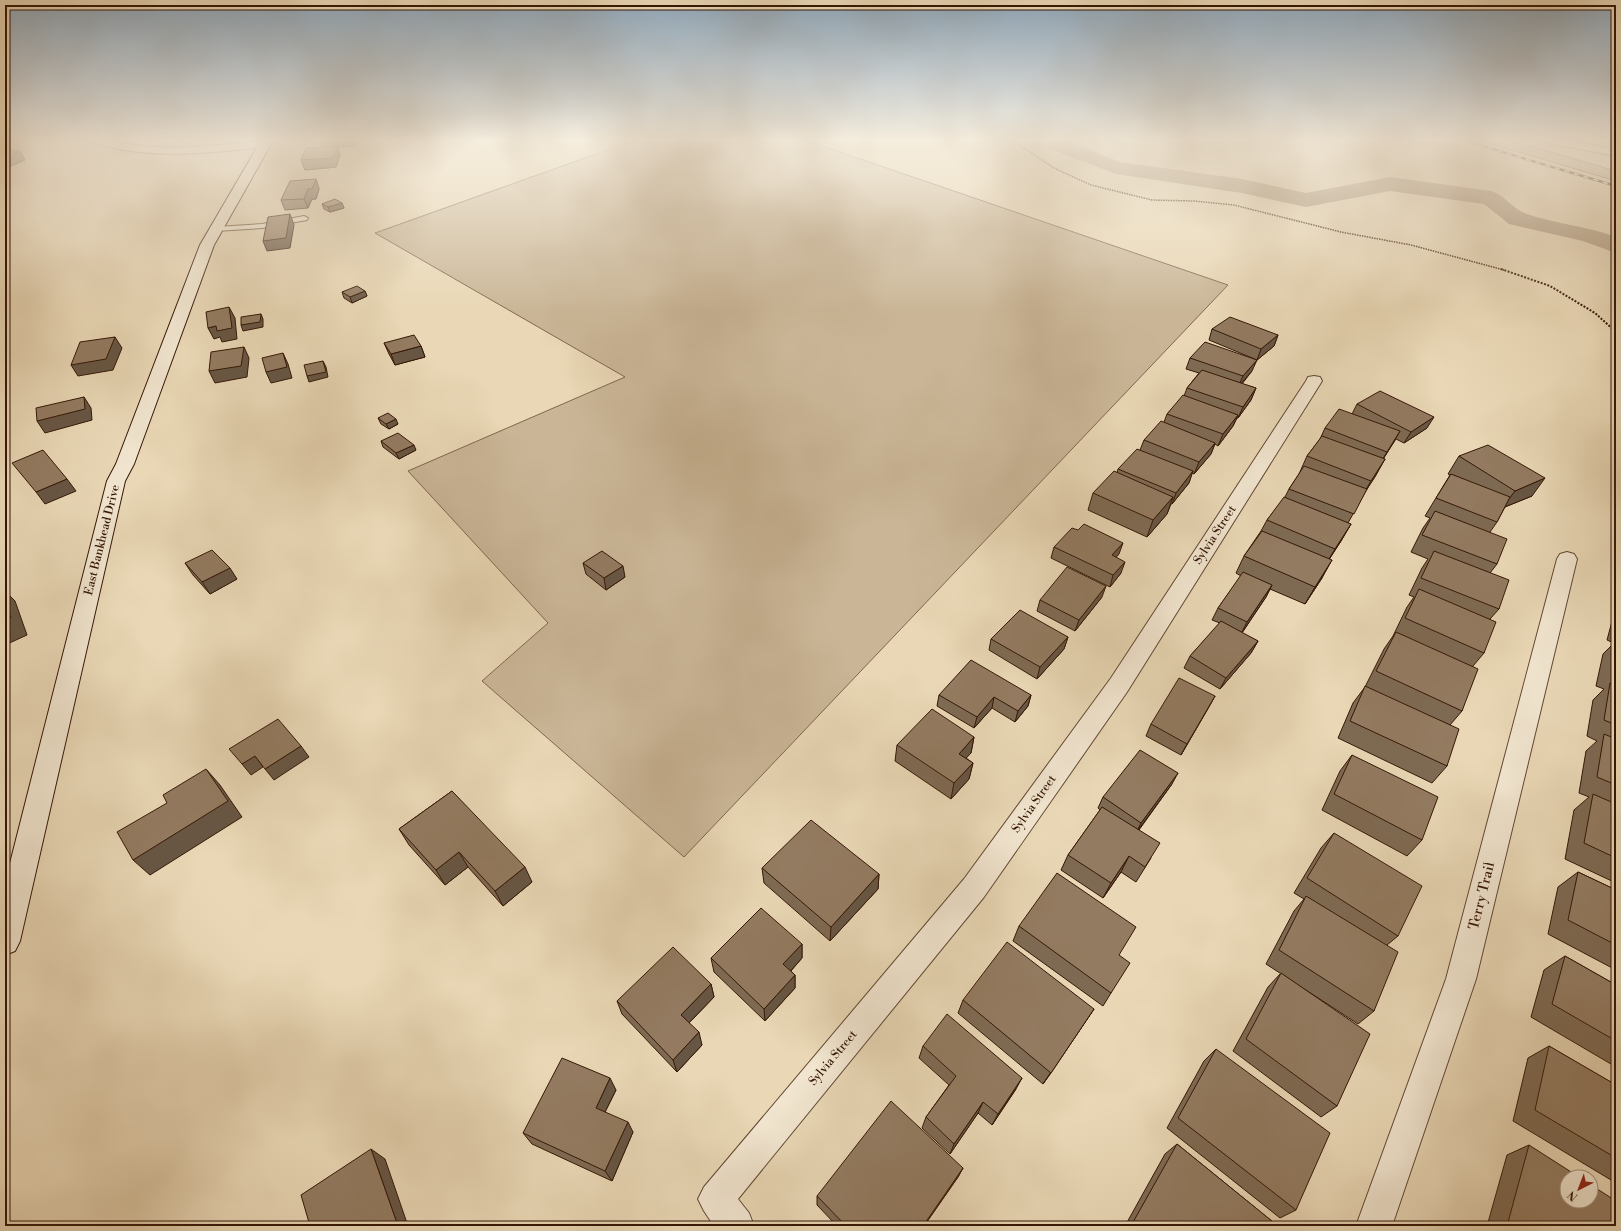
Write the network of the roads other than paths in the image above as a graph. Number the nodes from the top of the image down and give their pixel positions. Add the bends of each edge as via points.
1 (235, 196) edge
2 (304, 218) dead end
3 (216, 229) junction
4 (1314, 381) dead end
5 (1567, 559) dead end
6 (5, 941) edge
7 (736, 1226) edge
8 (1374, 1226) edge

1 - 3 street, East Bankhead Drive
2 - 3 lane via 262,226
3 - 6 street, East Bankhead Drive via 207,245 125,464 116,481
4 - 7 street, Sylvia Street via 1118,685 974,888 716,1199
5 - 8 street, Terry Trail via 1461,979

